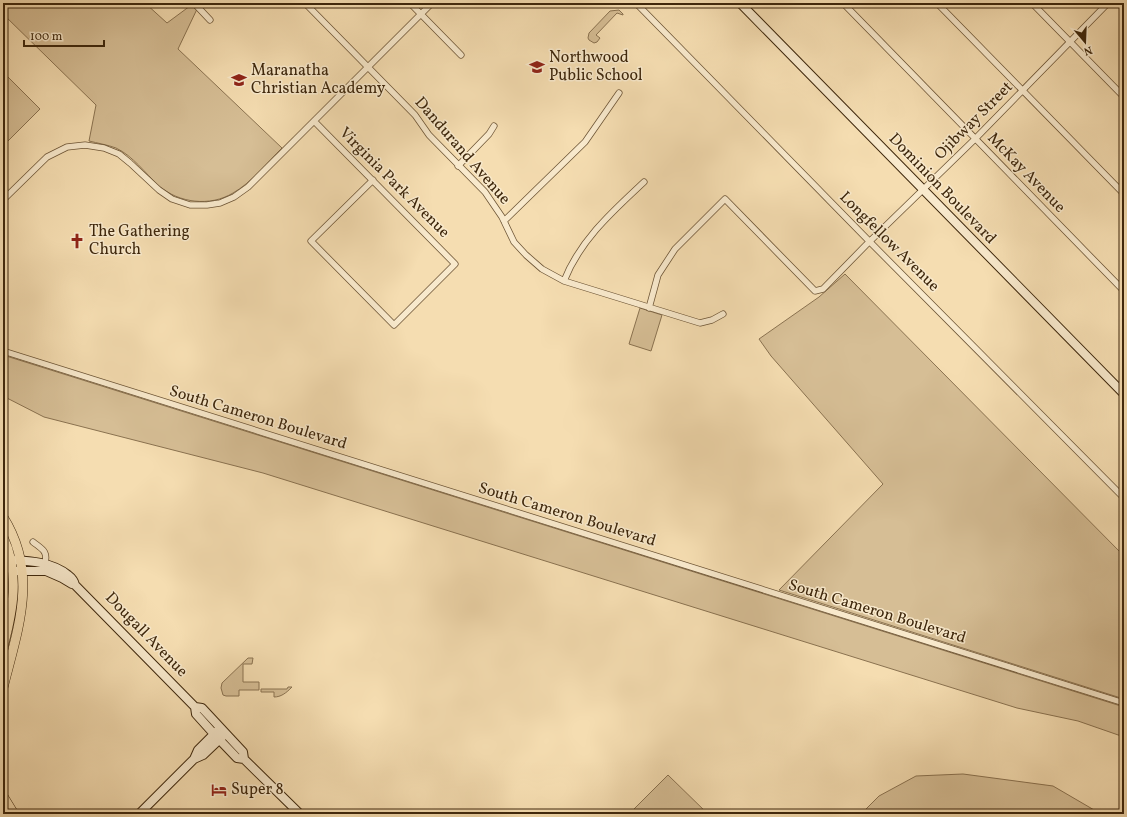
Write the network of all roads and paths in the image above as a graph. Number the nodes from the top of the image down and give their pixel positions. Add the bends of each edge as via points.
1 (194, 3) edge
2 (305, 3) edge
3 (410, 3) edge
4 (432, 3) edge
5 (636, 3) edge
6 (740, 3) edge
7 (843, 3) edge
8 (937, 3) edge
9 (1032, 3) edge
10 (1108, 3) edge
11 (421, 14) junction
12 (210, 20) dead end
13 (1070, 42) junction
14 (461, 54) dead end
15 (368, 67) junction
16 (1023, 91) junction
17 (619, 93) dead end
18 (1124, 97) edge
19 (314, 121) junction
20 (494, 126) dead end
21 (975, 139) junction
22 (458, 166) junction
23 (373, 180) junction
24 (644, 182) dead end
25 (923, 189) junction
26 (1124, 194) edge
27 (3, 200) edge
28 (504, 222) junction
29 (870, 242) junction
30 (564, 281) junction
31 (1124, 292) edge
32 (649, 308) junction
33 (723, 314) dead end
34 (3, 351) edge
35 (1124, 394) edge
36 (1124, 498) edge
37 (3, 517) edge
38 (3, 537) edge
39 (33, 542) dead end
40 (16, 560) junction
41 (45, 563) junction
42 (23, 570) junction
43 (13, 571) junction
44 (75, 585) junction
45 (3, 647) edge
46 (3, 688) edge
47 (1124, 703) edge
48 (195, 707) junction
49 (223, 730) junction
50 (216, 737) junction
51 (244, 759) junction
52 (3, 796) edge
53 (14, 814) edge
54 (139, 814) edge
55 (300, 814) edge

1 - 12 street
2 - 15 street, Dandurand Avenue
3 - 11 street
4 - 11 street
5 - 29 street, Longfellow Avenue
6 - 25 street, Dominion Boulevard
7 - 21 street, McKay Avenue
8 - 16 street
9 - 13 street
10 - 13 street, Ojibway Street
11 - 14 street
11 - 15 street
13 - 16 street, Ojibway Street
13 - 18 street
15 - 19 street
15 - 22 street, Dandurand Avenue
16 - 21 street, Ojibway Street
16 - 26 street
17 - 28 street via 585,142
19 - 23 street, Virginia Park Avenue
19 - 27 street via 248,187 220,203 190,204 172,199 158,190 119,154 86,145 67,147 47,158
20 - 22 street
21 - 25 street, Ojibway Street
21 - 31 street, McKay Avenue
22 - 28 street, Dandurand Avenue via 485,192
23 - 23 street, Virginia Park Avenue via 311,241 394,325 455,264
24 - 30 street via 600,224 583,245
25 - 29 street, Ojibway Street
25 - 35 street, Dominion Boulevard
28 - 30 street, Dandurand Avenue via 514,242 526,255
29 - 32 street, Ojibway Street via 823,289 815,291 725,199 675,249 658,275
29 - 36 street, Longfellow Avenue
30 - 32 street, Dandurand Avenue
32 - 33 street, Dandurand Avenue via 700,323
34 - 47 street, South Cameron Boulevard
37 - 40 main road via 18,548
38 - 40 main road
39 - 41 street via 45,551
40 - 41 street, Dougall Avenue
40 - 42 main road
40 - 43 main road
41 - 44 street, Dougall Avenue via 59,568 74,581
42 - 43 street, Dougall Avenue
42 - 44 street, Dougall Avenue via 46,572
42 - 46 main road via 20,618
43 - 45 main road via 13,600
44 - 48 street, Dougall Avenue
48 - 49 street, Dougall Avenue via 202,708
48 - 50 street, Dougall Avenue via 196,714
49 - 50 street
49 - 51 street, Dougall Avenue via 243,752
50 - 51 street, Dougall Avenue via 237,758
50 - 54 street via 198,750 194,759
51 - 55 street, Dougall Avenue
52 - 53 main road

